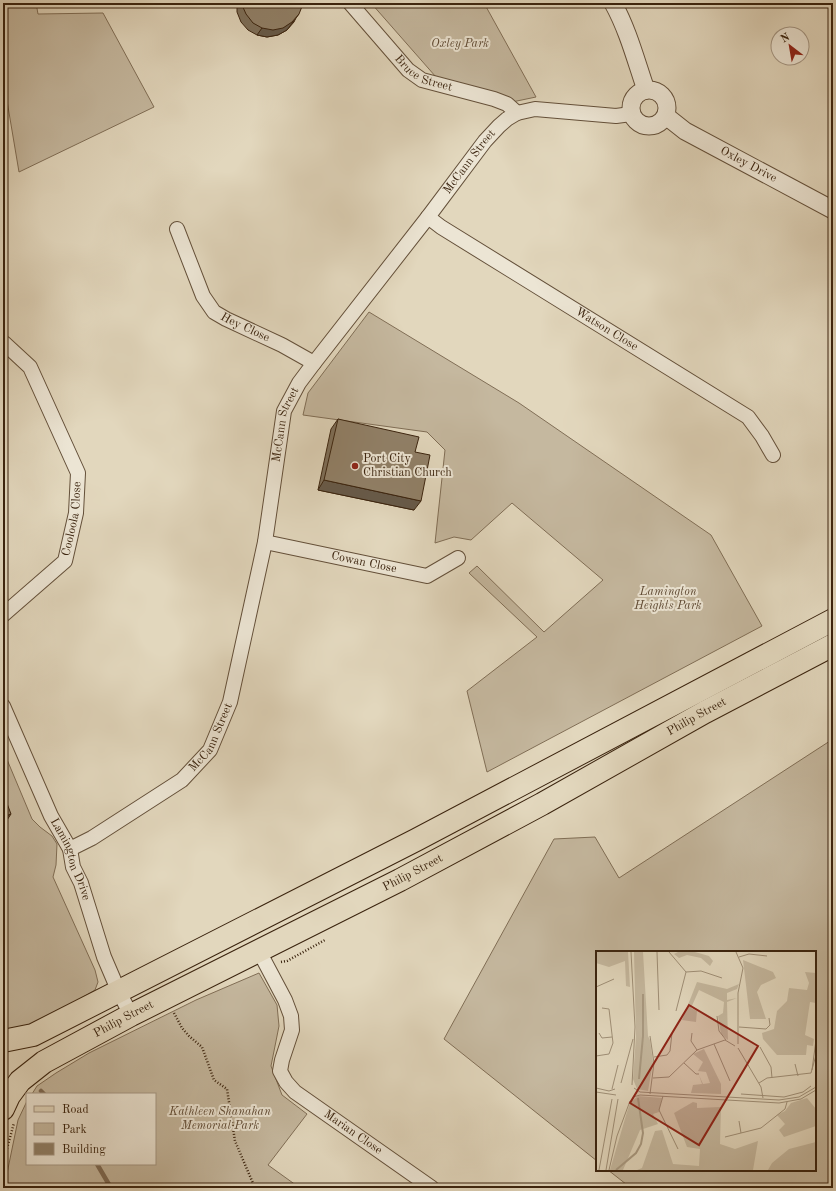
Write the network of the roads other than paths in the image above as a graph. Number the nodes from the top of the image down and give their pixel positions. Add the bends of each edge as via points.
1 (350, 3) edge
2 (613, 3) edge
3 (646, 90) junction
4 (517, 113) junction
5 (631, 114) junction
6 (666, 116) junction
7 (833, 210) edge
8 (428, 217) junction
9 (176, 229) dead end
10 (4, 343) dead end
11 (314, 363) junction
12 (773, 455) dead end
13 (265, 542) junction
14 (458, 558) dead end
15 (3, 615) edge
16 (833, 620) edge
17 (833, 645) edge
18 (3, 706) edge
19 (70, 849) junction
20 (259, 951) junction
21 (119, 992) junction
22 (131, 1015) junction
23 (3, 1041) edge
24 (9, 1115) edge
25 (432, 1188) edge

1 - 4 street, Bruce Street via 408,70 422,80 494,99 507,104
2 - 3 street via 627,33
3 - 5 street via 633,99
3 - 6 street via 652,90 663,97 666,103
4 - 5 street, McCann Street via 536,109 616,116
4 - 8 street, McCann Street via 499,126 485,141
5 - 6 street via 639,124 651,127
6 - 7 street, Oxley Drive via 685,131
8 - 11 street, McCann Street
8 - 12 street, Watson Close via 440,227 748,417
9 - 11 street, Hey Close via 203,296 214,312
10 - 15 street, Cooloola Close via 30,367 78,473 76,513 65,561
11 - 13 street, McCann Street via 299,383 284,411
13 - 14 street, Cowan Close via 427,576
13 - 19 street, McCann Street via 230,702 210,750 182,780 92,838
16 - 21 main road, Philip Street via 423,836
17 - 20 main road, Philip Street via 705,712 522,815
18 - 19 street, Lamington Drive via 51,816
19 - 21 street, Lamington Drive via 73,867
20 - 22 main road, Philip Street
20 - 25 street, Marian Close via 291,1016 292,1030 280,1071 286,1082 295,1092
21 - 22 street, Lamington Drive
21 - 23 main road, Philip Street via 33,1036
22 - 24 main road, Philip Street via 33,1069 9,1096

